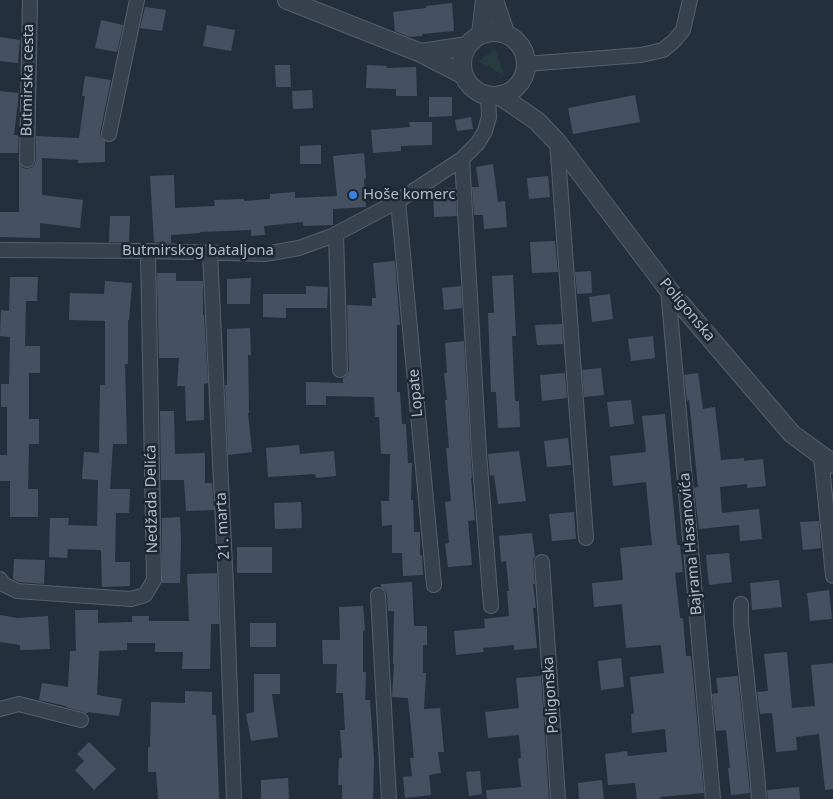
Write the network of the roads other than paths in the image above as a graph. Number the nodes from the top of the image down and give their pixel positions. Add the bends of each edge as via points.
1 (30, 0) edge
2 (137, 0) edge
3 (485, 0) edge
4 (494, 0) edge
5 (690, 0) edge
6 (292, 1) edge
7 (505, 33) junction
8 (481, 34) junction
9 (467, 46) junction
10 (420, 53) junction
11 (526, 64) junction
12 (464, 75) junction
13 (518, 85) junction
14 (494, 95) junction
15 (537, 121) junction
16 (109, 134) dead end
17 (557, 142) junction
18 (462, 159) junction
19 (27, 160) dead end
20 (398, 201) junction
21 (336, 234) junction
22 (0, 250) edge
23 (148, 251) junction
24 (210, 253) junction
25 (668, 289) junction
26 (340, 370) dead end
27 (827, 460) edge
28 (586, 538) dead end
29 (542, 562) dead end
30 (833, 576) edge
31 (1, 582) edge
32 (434, 585) dead end
33 (378, 594) dead end
34 (740, 604) dead end
35 (492, 606) dead end
36 (0, 709) edge
37 (82, 720) dead end
38 (234, 799) edge
39 (389, 799) edge
40 (558, 799) edge
41 (713, 799) edge
42 (759, 799) edge

1 - 19 street, Butmirska cesta
2 - 16 street
3 - 8 street
4 - 7 street
5 - 11 street via 683,30 662,50 641,55
6 - 10 street
7 - 8 street
7 - 11 street via 518,43
8 - 9 street
9 - 10 street
9 - 12 street via 462,64
10 - 12 street
11 - 13 street
12 - 14 street via 473,88
13 - 14 street via 510,92
13 - 15 street, Poligonska
14 - 15 street, Poligonska
14 - 18 street, Butmirskog bataljona via 486,131
15 - 17 street, Poligonska
17 - 25 street, Poligonska
17 - 28 street
18 - 20 street, Butmirskog bataljona
18 - 35 street via 479,453
20 - 21 street, Butmirskog bataljona
20 - 32 street, Lopate
21 - 24 street, Butmirskog bataljona via 299,248 265,254
21 - 26 street
22 - 23 street, Butmirskog bataljona
23 - 24 street, Butmirskog bataljona
23 - 31 street, Nedžada Delića via 154,580 145,594 131,599 17,590
24 - 38 street, 21. marta
25 - 27 street, Poligonska via 792,434
25 - 41 street, Bajrama Hasanovića
27 - 30 street
29 - 40 street, Poligonska
33 - 39 street
34 - 42 street
36 - 37 street via 19,704

